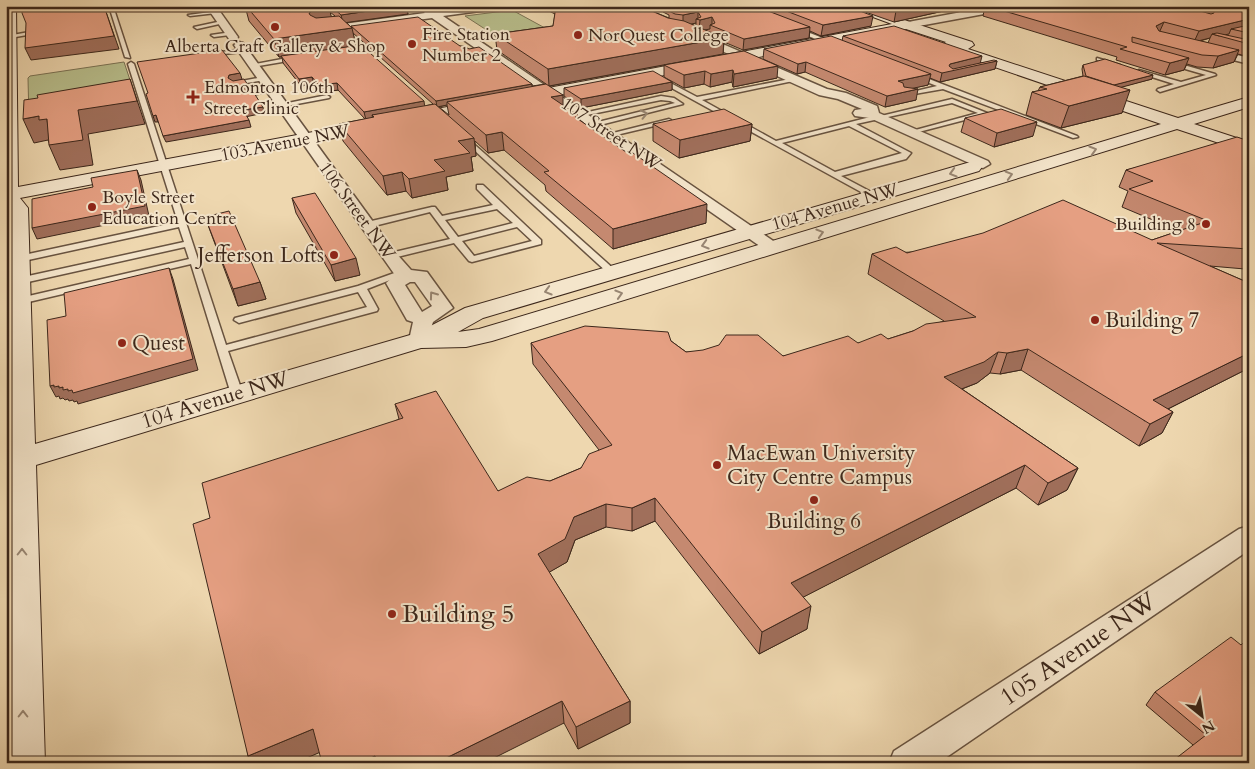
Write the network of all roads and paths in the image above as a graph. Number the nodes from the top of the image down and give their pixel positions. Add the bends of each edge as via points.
1 (10, 6) edge
2 (111, 6) edge
3 (422, 6) edge
4 (495, 6) edge
5 (849, 6) edge
6 (943, 6) edge
7 (1006, 7) edge
8 (834, 8) edge
9 (213, 9) edge
10 (968, 14) junction
11 (190, 15) dead end
12 (435, 15) junction
13 (330, 17) edge
14 (197, 27) dead end
15 (790, 27) edge
16 (901, 27) junction
17 (341, 28) junction
18 (210, 29) dead end
19 (320, 30) edge
20 (709, 32) edge
21 (27, 33) edge
22 (690, 33) joint
23 (214, 35) dead end
24 (10, 36) junction
25 (232, 36) junction
26 (350, 36) edge
27 (831, 43) junction
28 (1198, 48) edge
29 (224, 52) edge
30 (308, 57) edge
31 (743, 57) junction
32 (1099, 59) edge
33 (1249, 61) edge
34 (1167, 62) edge
35 (253, 65) junction
36 (1126, 68) edge
37 (1135, 70) edge
38 (907, 73) edge
39 (1222, 73) edge
40 (650, 74) junction
41 (1213, 75) junction
42 (263, 79) junction
43 (792, 79) junction
44 (234, 83) edge
45 (1180, 84) junction
46 (942, 87) junction
47 (271, 90) junction
48 (1160, 90) dead end
49 (550, 93) junction
50 (1246, 93) edge
51 (242, 95) edge
52 (906, 95) edge
53 (326, 97) dead end
54 (697, 100) junction
55 (281, 104) junction
56 (717, 110) junction
57 (1165, 110) junction
58 (707, 113) edge
59 (984, 113) junction
60 (582, 114) junction
61 (877, 117) junction
62 (1027, 118) junction
63 (678, 119) edge
64 (1186, 122) junction
65 (596, 124) junction
66 (850, 124) junction
67 (1119, 124) dead end
68 (7, 127) edge
69 (458, 132) edge
70 (911, 132) junction
71 (1093, 132) dead end
72 (612, 134) junction
73 (1075, 137) junction
74 (1249, 138) edge
75 (305, 139) junction
76 (775, 143) junction
77 (1047, 145) dead end
78 (1249, 148) edge
79 (1002, 158) dead end
80 (983, 164) junction
81 (164, 165) junction
82 (834, 175) junction
83 (480, 187) dead end
84 (6, 195) edge
85 (872, 196) junction
86 (499, 206) junction
87 (439, 219) junction
88 (182, 224) junction
89 (366, 224) junction
90 (518, 224) junction
91 (752, 232) junction
92 (456, 240) junction
93 (189, 244) junction
94 (773, 247) junction
95 (389, 256) junction
96 (194, 261) junction
97 (612, 272) junction
98 (50, 274) junction
99 (404, 275) junction
100 (19, 280) junction
101 (361, 288) junction
102 (52, 294) junction
103 (239, 320) dead end
104 (423, 333) junction
105 (222, 349) junction
106 (237, 394) junction
107 (14, 460) edge
108 (1243, 547) edge
109 (23, 763) edge
110 (907, 763) edge

1 - 24 main road
2 - 81 lane via 128,46
3 - 12 street, 107 Street NW
4 - 12 street
5 - 16 main road
6 - 10 lane
7 - 10 street, 103 Avenue NW
8 - 16 main road
9 - 11 lane
9 - 25 street, 106 Street NW
10 - 16 street, 103 Avenue NW
12 - 17 street
12 - 49 street, 107 Street NW
13 - 17 lane
14 - 25 lane
15 - 27 lane
16 - 27 main road, 103 Avenue NW
16 - 57 main road
16 - 57 main road via 993,64
17 - 19 street
17 - 26 lane
18 - 25 lane
20 - 22 lane
21 - 24 lane
22 - 31 street
23 - 25 lane
24 - 68 main road
25 - 29 lane
25 - 35 street, 106 Street NW
27 - 31 main road, 103 Avenue NW
28 - 33 street
30 - 35 lane
31 - 40 main road, 103 Avenue NW
31 - 43 street
32 - 36 lane
34 - 41 lane
35 - 42 street, 106 Street NW
37 - 45 lane
38 - 46 lane
39 - 41 lane
40 - 49 main road, 103 Avenue NW
40 - 54 lane
41 - 45 lane
42 - 44 lane
42 - 47 street, 106 Street NW
43 - 54 lane
43 - 61 street via 823,92 827,99
45 - 48 lane
46 - 52 lane
46 - 62 lane
47 - 51 lane
47 - 55 street, 106 Street NW
49 - 60 street, 107 Street NW
49 - 75 main road, 103 Avenue NW via 350,126
50 - 64 main road, 104 Avenue NW
53 - 55 lane
54 - 56 lane
55 - 75 street, 106 Street NW
56 - 58 lane
56 - 76 lane
57 - 64 main road
57 - 67 main road
59 - 61 lane via 952,100
59 - 62 lane via 1010,123
59 - 70 lane
60 - 65 street, 107 Street NW
65 -> 60 lane via 680,104 672,98 661,98
61 - 66 lane
61 - 70 street
62 - 73 lane
63 - 72 lane
64 - 74 main road
64 - 78 main road
94 -> 64 main road, 104 Avenue NW
65 - 72 street, 107 Street NW
66 - 76 lane
66 - 82 lane via 907,153 903,157
68 - 84 main road via 9,183
69 - 97 lane
70 - 80 street
71 - 73 main road
72 - 91 street, 107 Street NW
73 - 77 main road
75 - 81 main road, 103 Avenue NW
75 - 89 street, 106 Street NW
76 - 82 lane
79 - 80 main road, 104 Avenue NW
80 -> 85 main road, 104 Avenue NW
81 - 84 main road, 103 Avenue NW
81 - 88 lane
82 - 85 lane
83 - 86 lane
84 - 100 main road via 18,208
85 - 91 main road, 104 Avenue NW
86 - 87 lane
86 - 90 lane
87 - 89 lane via 432,209
87 - 92 lane
88 - 93 lane
88 - 100 lane
89 - 95 street, 106 Street NW
90 - 92 lane
90 - 92 lane via 538,242 472,259
91 - 94 street, 107 Street NW
91 -> 97 main road, 104 Avenue NW
92 - 95 lane
93 - 96 lane
93 - 98 lane
104 -> 94 main road, 104 Avenue NW via 466,339 483,336
95 - 99 street, 106 Street NW
96 - 102 lane
96 - 105 lane
97 -> 104 main road, 104 Avenue NW via 474,313
98 - 100 lane
98 - 102 lane
99 - 101 lane
99 - 104 street, 106 Street NW via 395,283
104 -> 99 street via 443,308 420,276
100 - 102 lane
100 - 107 main road
101 - 103 lane
101 - 105 lane via 373,309
104 - 106 main road, 104 Avenue NW
105 - 106 lane
106 - 107 main road, 104 Avenue NW
109 -> 107 main road
108 - 110 street, 105 Avenue NW

